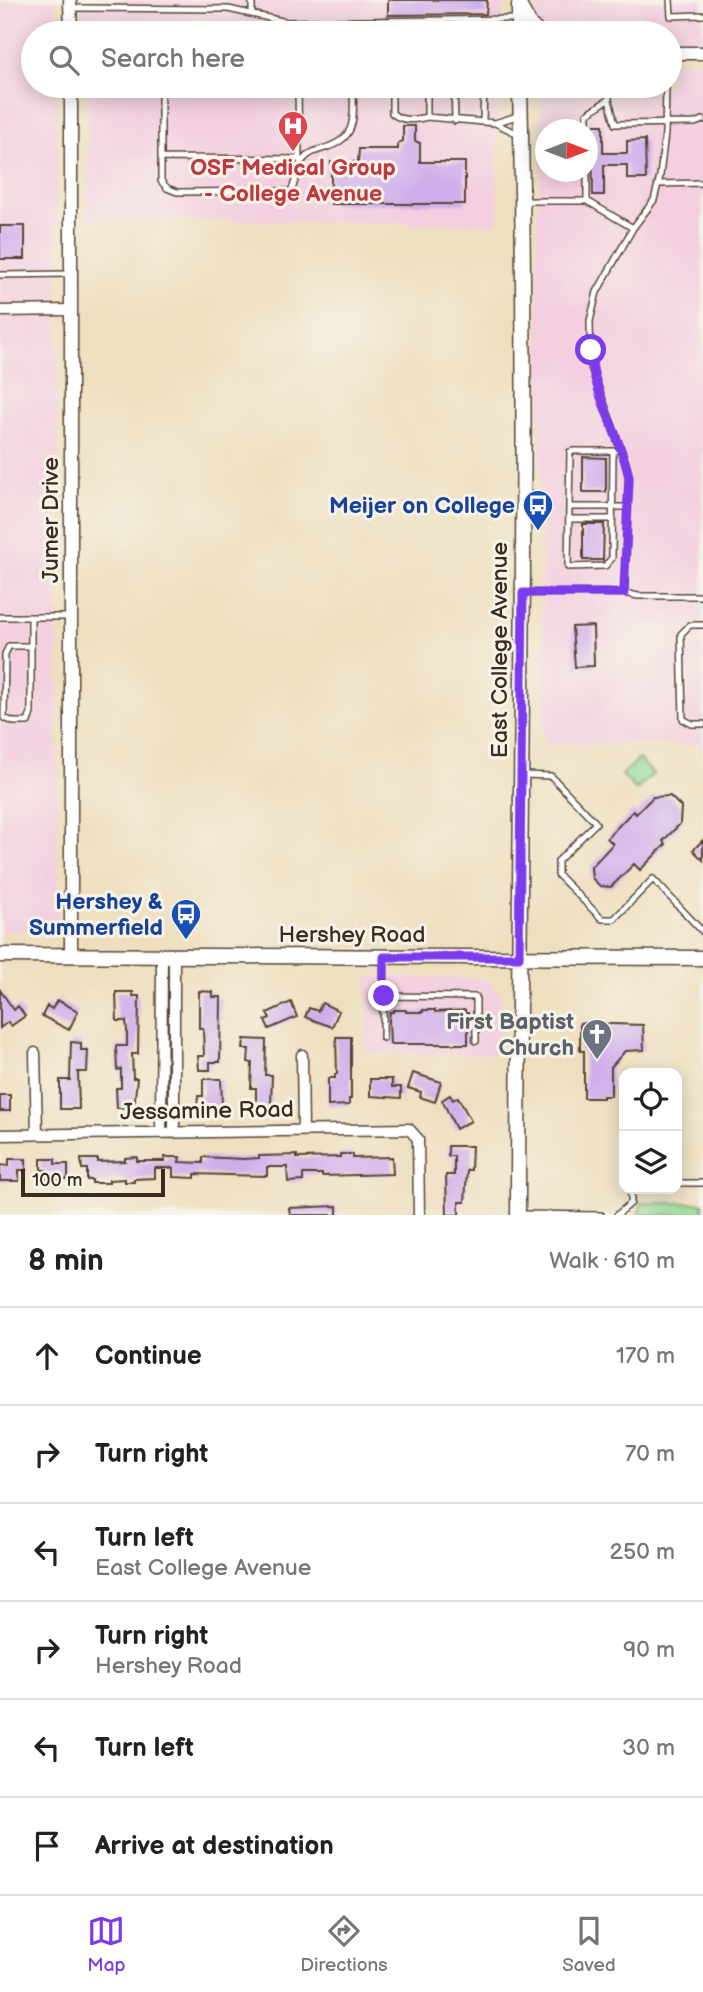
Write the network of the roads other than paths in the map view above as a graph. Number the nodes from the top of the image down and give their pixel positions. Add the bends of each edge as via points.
1 (109, 0) edge
2 (252, 0) edge
3 (670, 0) edge
4 (70, 4) edge
5 (109, 8) junction
6 (519, 14) edge
7 (252, 15) junction
8 (703, 15) edge
9 (281, 21) edge
10 (315, 21) edge
11 (682, 53) edge
12 (703, 53) edge
13 (71, 98) edge
14 (161, 98) edge
15 (298, 98) edge
16 (353, 98) edge
17 (392, 98) edge
18 (427, 98) edge
19 (454, 98) edge
20 (484, 98) edge
21 (520, 98) edge
22 (666, 98) edge
23 (609, 99) joint
24 (521, 115) junction
25 (427, 117) junction
26 (587, 119) edge
27 (703, 120) edge
28 (455, 121) junction
29 (483, 122) junction
30 (495, 123) junction
31 (665, 123) junction
32 (521, 135) junction
33 (161, 158) junction
34 (299, 161) junction
35 (587, 182) edge
36 (658, 184) junction
37 (703, 184) edge
38 (521, 201) junction
39 (587, 201) junction
40 (633, 228) junction
41 (71, 274) junction
42 (0, 275) edge
43 (71, 310) junction
44 (0, 311) edge
45 (613, 450) junction
46 (622, 450) junction
47 (569, 507) junction
48 (613, 507) junction
49 (627, 508) junction
50 (569, 519) junction
51 (613, 519) junction
52 (523, 593) junction
53 (624, 593) junction
54 (703, 596) edge
55 (0, 617) edge
56 (31, 617) junction
57 (71, 617) junction
58 (703, 625) edge
59 (31, 646) junction
60 (703, 724) edge
61 (521, 775) junction
62 (703, 932) edge
63 (0, 955) edge
64 (71, 955) junction
65 (168, 955) junction
66 (384, 957) junction
67 (519, 957) junction
68 (703, 958) edge
69 (384, 996) junction
70 (174, 1031) junction
71 (162, 1032) junction
72 (383, 1038) dead end
73 (476, 1041) dead end
74 (35, 1053) dead end
75 (302, 1055) dead end
76 (303, 1130) junction
77 (161, 1133) junction
78 (174, 1133) junction
79 (37, 1134) junction
80 (0, 1135) edge
81 (703, 1182) edge
82 (682, 1183) edge
83 (631, 1194) edge
84 (518, 1214) edge
85 (419, 1215) edge
86 (601, 1215) edge
87 (617, 1215) edge

1 - 5 lane
2 - 7 lane
3 - 8 lane via 671,16
4 - 5 lane
5 - 7 lane via 228,9
6 - 10 lane
7 - 9 lane
11 - 12 street
13 - 41 street, Jumer Drive
14 - 33 lane
15 - 34 lane
16 - 34 lane via 353,126 348,135
17 - 25 lane via 392,113 399,118
18 - 25 lane
19 - 28 lane
20 - 29 lane
21 - 24 main road, East College Avenue
22 - 31 lane
23 - 26 lane via 587,114
23 - 31 lane via 615,124
24 - 30 lane
24 - 32 main road, East College Avenue
25 - 28 lane
27 - 31 lane
28 - 29 lane
29 - 30 lane
30 - 32 lane
31 - 36 lane
32 - 38 main road, East College Avenue
33 - 34 lane
33 - 34 lane via 161,181 177,192 290,191
35 - 39 lane
36 - 37 lane
36 - 40 lane via 654,200
38 - 39 lane
38 - 52 main road, East College Avenue
39 - 40 lane
40 - 46 lane via 597,292 590,321 591,367
41 - 42 lane
41 - 43 street, Jumer Drive
43 - 44 street
43 - 57 street, Jumer Drive
45 - 46 lane
45 - 47 lane via 570,453
45 - 48 lane
46 - 49 lane via 629,477
47 - 48 lane
47 - 50 lane
48 - 49 lane
48 - 51 lane
49 - 53 lane
50 - 51 lane
50 - 51 lane via 568,567 605,566 612,558
52 - 53 lane
52 - 61 main road, East College Avenue
53 - 54 lane
55 - 56 lane
56 - 57 lane
56 - 59 lane
57 - 64 street, Jumer Drive
58 - 60 lane via 690,625 681,634 683,719
59 - 59 lane via 31,713 28,722 14,722 4,718 5,654 9,646
61 - 62 lane via 551,776 596,823 558,861 558,875 602,919 614,919 653,879
61 - 67 main road, East College Avenue
63 - 64 main road, Hershey Road
64 - 65 main road, Hershey Road
65 - 66 main road, Hershey Road
65 - 70 street
65 - 71 street
66 - 67 main road, Hershey Road
66 - 69 lane
67 - 68 main road, Hershey Road
67 - 84 main road, East College Avenue
69 - 72 lane
69 - 73 lane via 476,997
70 - 71 street
70 - 78 street
71 - 77 street
74 - 79 street
75 - 76 street
76 - 78 street, Jessamine Road
76 - 85 street, Jessamine Road via 401,1128 414,1133 419,1149
77 - 78 street, Jessamine Road
77 - 79 street, Jessamine Road
79 - 80 street, Jessamine Road
81 - 82 lane
83 - 87 lane via 631,1203
84 - 86 lane

